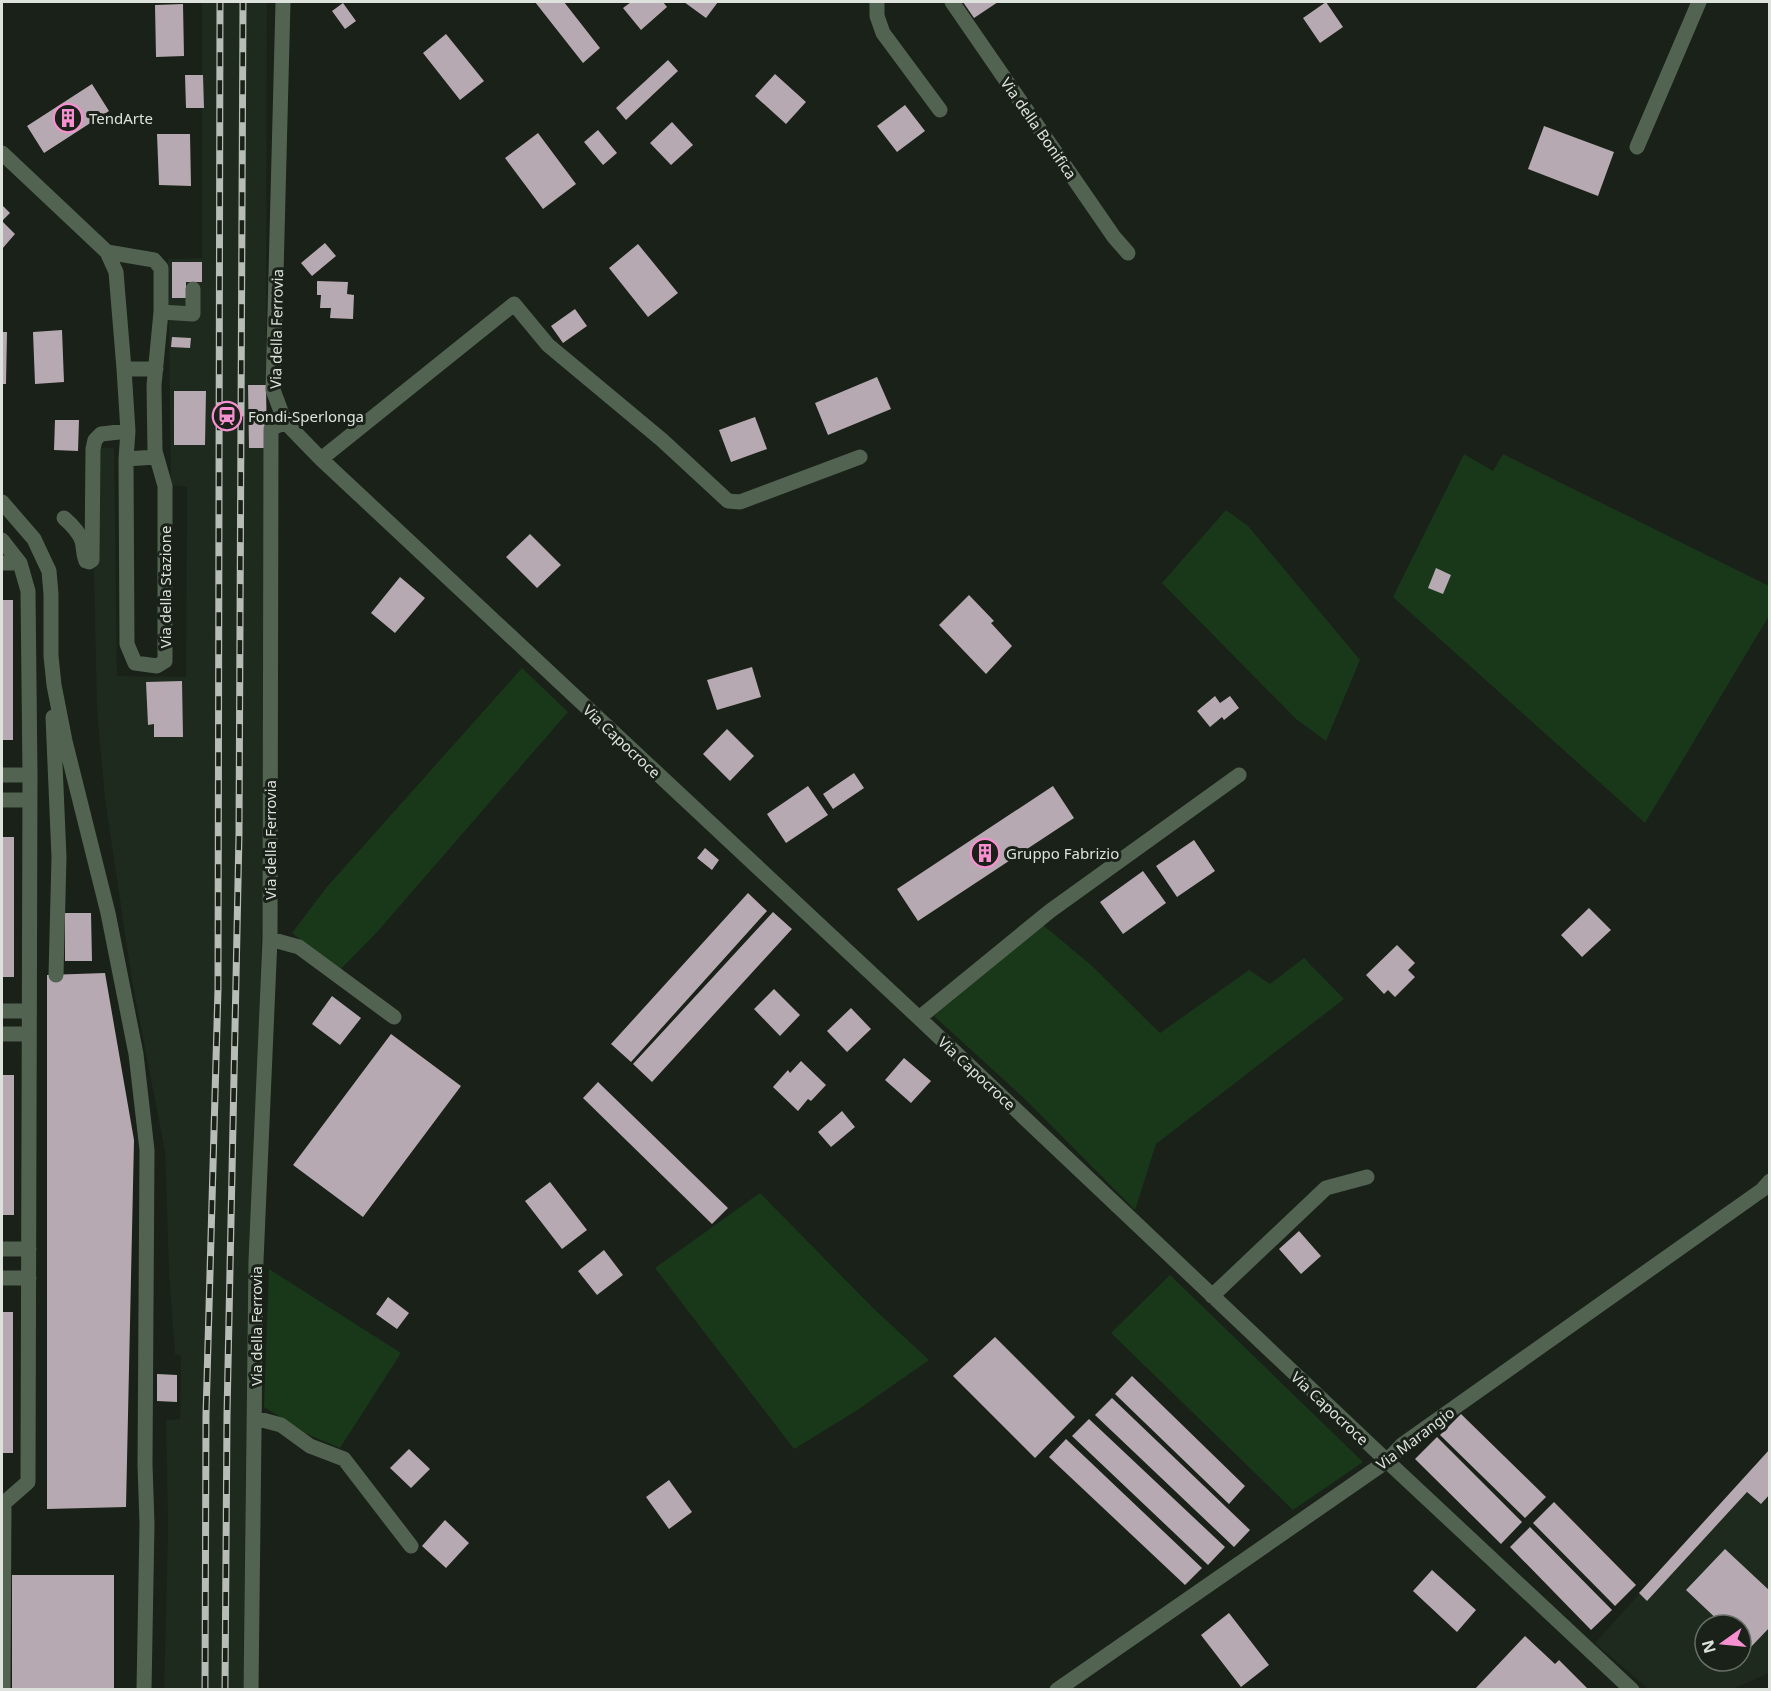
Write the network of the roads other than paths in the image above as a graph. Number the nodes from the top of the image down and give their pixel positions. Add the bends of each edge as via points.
1 (284, 2) edge
2 (877, 2) edge
3 (952, 2) edge
4 (1698, 2) edge
5 (940, 110) dead end
6 (1637, 147) dead end
7 (2, 153) edge
8 (107, 252) junction
9 (1128, 253) dead end
10 (193, 290) dead end
11 (161, 312) junction
12 (124, 369) junction
13 (156, 369) junction
14 (285, 422) junction
15 (128, 431) junction
16 (156, 457) junction
17 (860, 457) dead end
18 (126, 459) junction
19 (321, 459) junction
20 (2, 502) edge
21 (64, 518) dead end
22 (2, 540) edge
23 (2, 563) edge
24 (20, 563) junction
25 (54, 685) junction
26 (2, 775) edge
27 (30, 775) junction
28 (1239, 775) dead end
29 (2, 800) edge
30 (30, 800) junction
31 (270, 939) junction
32 (56, 975) dead end
33 (2, 1011) edge
34 (28, 1011) junction
35 (394, 1017) dead end
36 (919, 1018) junction
37 (2, 1034) edge
38 (29, 1034) junction
39 (1367, 1177) dead end
40 (1770, 1181) edge
41 (2, 1249) edge
42 (29, 1249) junction
43 (2, 1278) edge
44 (29, 1278) junction
45 (1212, 1296) junction
46 (255, 1418) junction
47 (1387, 1461) junction
48 (411, 1546) dead end
49 (3, 1689) edge
50 (144, 1689) edge
51 (251, 1689) edge
52 (1057, 1689) edge
53 (1632, 1689) edge

1 - 14 street, Via della Ferrovia via 273,390
2 - 5 street via 883,33
3 - 9 street, Via della Bonifica
4 - 6 street
7 - 8 street, Via della Stazione
8 - 11 street, Via della Stazione via 154,260 161,268
8 - 12 street, Via della Stazione via 116,272
10 - 11 street via 193,314
11 - 13 street, Via della Stazione
12 - 13 street
12 - 15 street, Via della Stazione
13 - 16 street, Via della Stazione
14 - 19 street, Via Capocroce
14 - 31 street, Via della Ferrovia via 271,429
15 - 18 street, Via della Stazione
15 - 21 street via 101,434 95,440 89,562 84,557 82,540
16 - 18 street
16 - 18 street, Via della Stazione via 165,486 165,661 157,666 135,663 127,644
17 - 19 street via 740,502 728,501 548,345 514,303
19 - 36 street, Via Capocroce
20 - 25 street via 34,539 49,571
22 - 24 street
23 - 24 street
24 - 27 street via 28,591
25 - 32 street via 59,857
25 - 50 street via 108,913 135,1053 147,1150
26 - 27 street
27 - 30 street
28 - 36 street via 1050,911
29 - 30 street
30 - 34 street
31 - 35 street via 299,947
31 - 46 street, Via della Ferrovia via 256,1261
33 - 34 street
34 - 38 street
36 - 45 street, Via Capocroce
37 - 38 street
38 - 42 street
39 - 45 street via 1326,1188
40 - 47 street, Via Marangio via 1403,1444
41 - 42 street
42 - 44 street
43 - 44 street
44 - 49 street via 28,1482 4,1503
45 - 47 street, Via Capocroce
46 - 48 street via 281,1425 310,1446 344,1459
46 - 51 street, Via della Ferrovia
47 - 52 street, Via Marangio
47 - 53 street, Via Capocroce

